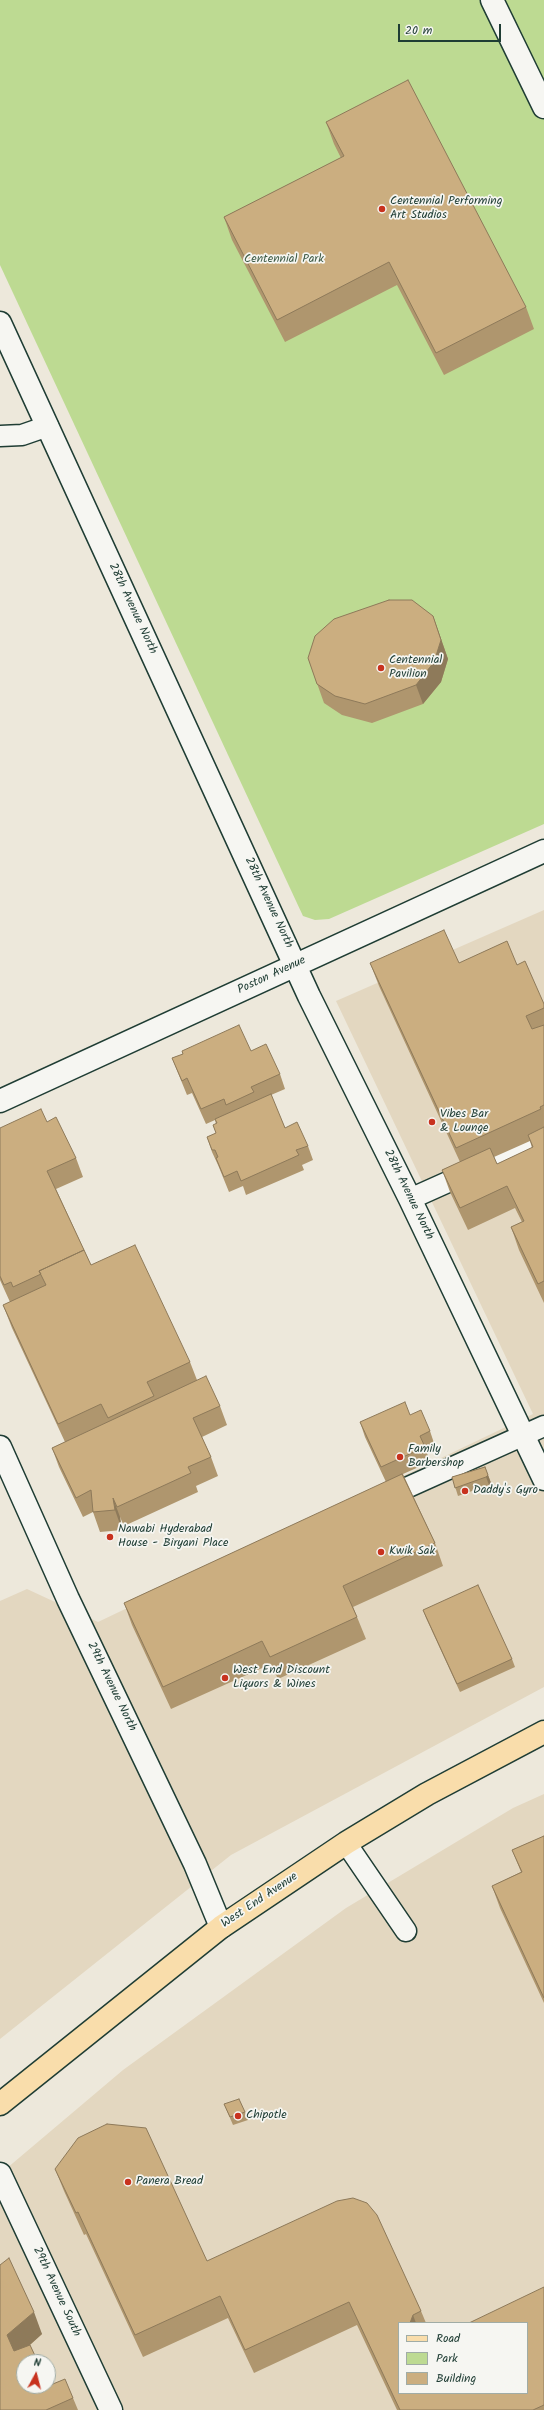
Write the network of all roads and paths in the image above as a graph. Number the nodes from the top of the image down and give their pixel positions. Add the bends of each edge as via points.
1 (492, 0) edge
2 (544, 107) edge
3 (0, 323) edge
4 (48, 426) junction
5 (0, 436) edge
6 (544, 851) edge
7 (297, 965) junction
8 (0, 1101) edge
9 (544, 1139) edge
10 (410, 1200) junction
11 (544, 1426) edge
12 (523, 1435) junction
13 (0, 1447) edge
14 (544, 1479) edge
15 (365, 1507) edge
16 (544, 1732) edge
17 (346, 1843) junction
18 (221, 1927) junction
19 (406, 1931) dead end
20 (0, 2104) edge
21 (0, 2174) edge
22 (111, 2410) edge

1 - 2 street
3 - 4 street, 28th Avenue North
4 - 5 lane via 22,435 7,438
4 - 7 street, 28th Avenue North
6 - 7 street, Poston Avenue
7 - 8 street, Poston Avenue
7 - 10 street, 28th Avenue North via 309,996
9 - 10 lane
10 - 12 street, 28th Avenue North
11 - 12 lane
12 - 14 street, 28th Avenue North
12 - 15 lane
13 - 18 street, 29th Avenue North via 68,1598 195,1864
16 - 17 main road, West End Avenue via 427,1794
17 - 18 main road, West End Avenue
17 - 19 lane
18 - 20 main road, West End Avenue
21 - 22 street, 29th Avenue South

